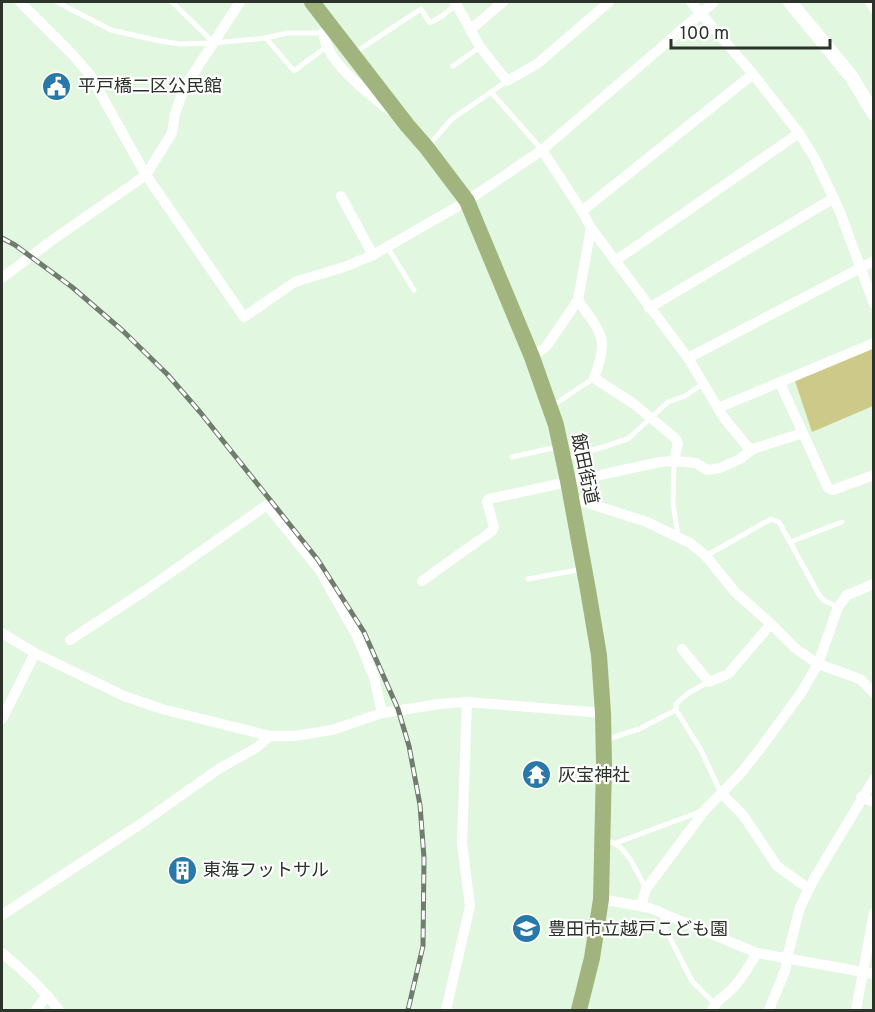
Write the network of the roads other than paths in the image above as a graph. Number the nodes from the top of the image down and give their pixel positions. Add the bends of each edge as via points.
1 (20, 2) edge
2 (57, 2) edge
3 (172, 2) edge
4 (240, 2) edge
5 (502, 2) edge
6 (609, 2) edge
7 (691, 2) edge
8 (714, 2) edge
9 (790, 2) edge
10 (867, 2) edge
11 (456, 3) edge
12 (318, 6) edge
13 (701, 12) junction
14 (873, 12) edge
15 (332, 25) junction
16 (470, 30) junction
17 (266, 38) junction
18 (214, 43) junction
19 (326, 47) junction
20 (480, 47) junction
21 (352, 54) junction
22 (453, 66) dead end
23 (753, 74) junction
24 (507, 81) junction
25 (491, 92) junction
26 (873, 114) edge
27 (407, 125) junction
28 (799, 133) junction
29 (427, 148) junction
30 (542, 150) junction
31 (146, 175) junction
32 (340, 196) dead end
33 (834, 198) junction
34 (466, 201) junction
35 (582, 212) junction
36 (591, 228) junction
37 (388, 248) junction
38 (373, 255) junction
39 (615, 261) junction
40 (873, 261) edge
41 (861, 267) junction
42 (2, 278) edge
43 (414, 290) dead end
44 (578, 300) junction
45 (873, 304) edge
46 (649, 308) junction
47 (873, 343) edge
48 (532, 357) junction
49 (688, 358) junction
50 (594, 378) junction
51 (705, 383) junction
52 (780, 383) junction
53 (550, 407) junction
54 (718, 408) junction
55 (651, 417) junction
56 (803, 433) junction
57 (753, 448) junction
58 (562, 453) junction
59 (512, 457) dead end
60 (674, 461) junction
61 (873, 475) edge
62 (568, 481) junction
63 (572, 498) junction
64 (842, 522) dead end
65 (678, 536) junction
66 (790, 542) junction
67 (706, 556) junction
68 (584, 568) junction
69 (528, 579) dead end
70 (422, 581) dead end
71 (873, 585) edge
72 (838, 607) junction
73 (771, 624) junction
74 (2, 633) edge
75 (69, 640) dead end
76 (682, 649) dead end
77 (35, 653) junction
78 (818, 664) junction
79 (709, 682) junction
80 (873, 693) edge
81 (467, 702) junction
82 (676, 710) junction
83 (382, 713) junction
84 (603, 713) junction
85 (2, 719) edge
86 (270, 736) junction
87 (603, 741) junction
88 (873, 779) edge
89 (721, 793) junction
90 (861, 797) junction
91 (873, 802) edge
92 (704, 811) junction
93 (609, 842) junction
94 (646, 889) junction
95 (809, 889) junction
96 (601, 899) junction
97 (641, 905) junction
98 (664, 913) junction
99 (873, 913) edge
100 (2, 915) edge
101 (2, 952) edge
102 (757, 952) junction
103 (787, 958) junction
104 (868, 973) edge
105 (47, 995) junction
106 (714, 1007) edge
107 (36, 1011) edge
108 (58, 1011) edge
109 (446, 1011) edge
110 (579, 1011) edge
111 (769, 1011) edge
112 (856, 1011) edge

1 - 31 street via 90,75
2 - 18 lane via 111,30 160,41
3 - 18 lane
4 - 18 street
5 - 16 street
6 - 24 street via 537,64
7 - 13 street
8 - 13 street
9 - 26 street via 850,76
10 - 14 lane
11 - 16 street
11 - 21 lane via 430,23 421,9
12 - 15 highway, 飯田街道
13 - 23 street
13 - 30 street
15 - 17 lane via 318,33
15 - 19 street via 324,37
15 - 21 highway, 飯田街道
16 - 20 street
17 - 18 lane
17 - 19 lane via 294,71
18 - 31 street via 184,88 172,133
19 - 27 street via 346,72
20 - 22 lane
20 - 24 street
21 - 27 highway, 飯田街道
23 - 28 street
23 - 35 street
24 - 25 lane
25 - 29 lane via 453,119
25 - 30 lane
27 - 29 highway, 飯田街道
28 - 33 street
28 - 39 street
29 - 34 highway, 飯田街道
30 - 34 street
30 - 35 street
31 - 38 street via 244,317 295,282
31 - 42 street
32 - 38 street
33 - 41 street
33 - 46 street
34 - 37 street
34 - 48 highway, 飯田街道
35 - 36 street
36 - 39 street
36 - 44 street
37 - 38 street
37 - 43 lane
39 - 46 street
40 - 41 street
41 - 45 street
41 - 49 street
44 - 48 street via 546,347
44 - 50 street via 602,337
46 - 49 street
47 - 52 street
48 - 53 highway, 飯田街道
49 - 51 street
50 - 53 lane
50 - 55 street
51 - 54 street
51 - 55 lane via 668,402
52 - 54 street
52 - 56 street
53 - 58 highway, 飯田街道
54 - 57 street via 735,433
55 - 58 lane via 628,439
55 - 60 street via 678,443
56 - 57 street
56 - 61 street via 828,488 833,490
57 - 60 street via 720,468 707,470 696,463
58 - 59 lane
58 - 62 highway, 飯田街道
60 - 62 street
60 - 65 lane via 673,503
62 - 63 highway, 飯田街道
62 - 70 street via 489,499 492,531
63 - 65 street
63 - 68 highway, 飯田街道
64 - 66 lane
65 - 67 street
66 - 67 lane via 779,522 771,519
66 - 72 lane via 819,595
67 - 73 street via 735,592
68 - 69 lane
68 - 84 highway, 飯田街道
71 - 72 street via 847,595
72 - 78 street
73 - 78 street
73 - 79 street via 728,674
74 - 77 street
75 - 83 street via 267,505 313,562 357,636 374,677
76 - 79 street
77 - 85 street
77 - 86 street via 124,696
78 - 80 street via 860,679
78 - 89 street via 777,727
79 - 82 lane via 687,694 676,704
81 - 83 street
81 - 84 street
81 - 109 street via 462,843 470,906
82 - 87 lane via 639,729
82 - 89 lane
83 - 86 street via 332,730
84 - 87 highway, 飯田街道
86 - 100 street
87 - 93 highway, 飯田街道
88 - 90 street
89 - 92 street
89 - 95 street via 743,815 777,866
90 - 91 street
90 - 95 street
92 - 93 lane
92 - 94 street
93 - 94 lane via 624,850
93 - 96 highway, 飯田街道
94 - 97 street
95 - 103 street via 800,907
96 - 97 street
96 - 110 highway, 飯田街道
97 - 98 street
98 - 102 street
98 - 106 lane via 663,924 693,981
99 - 104 street
101 - 105 street
102 - 103 street
102 - 106 street via 732,990
103 - 104 street
103 - 111 street
104 - 112 street
105 - 107 street
105 - 108 street

